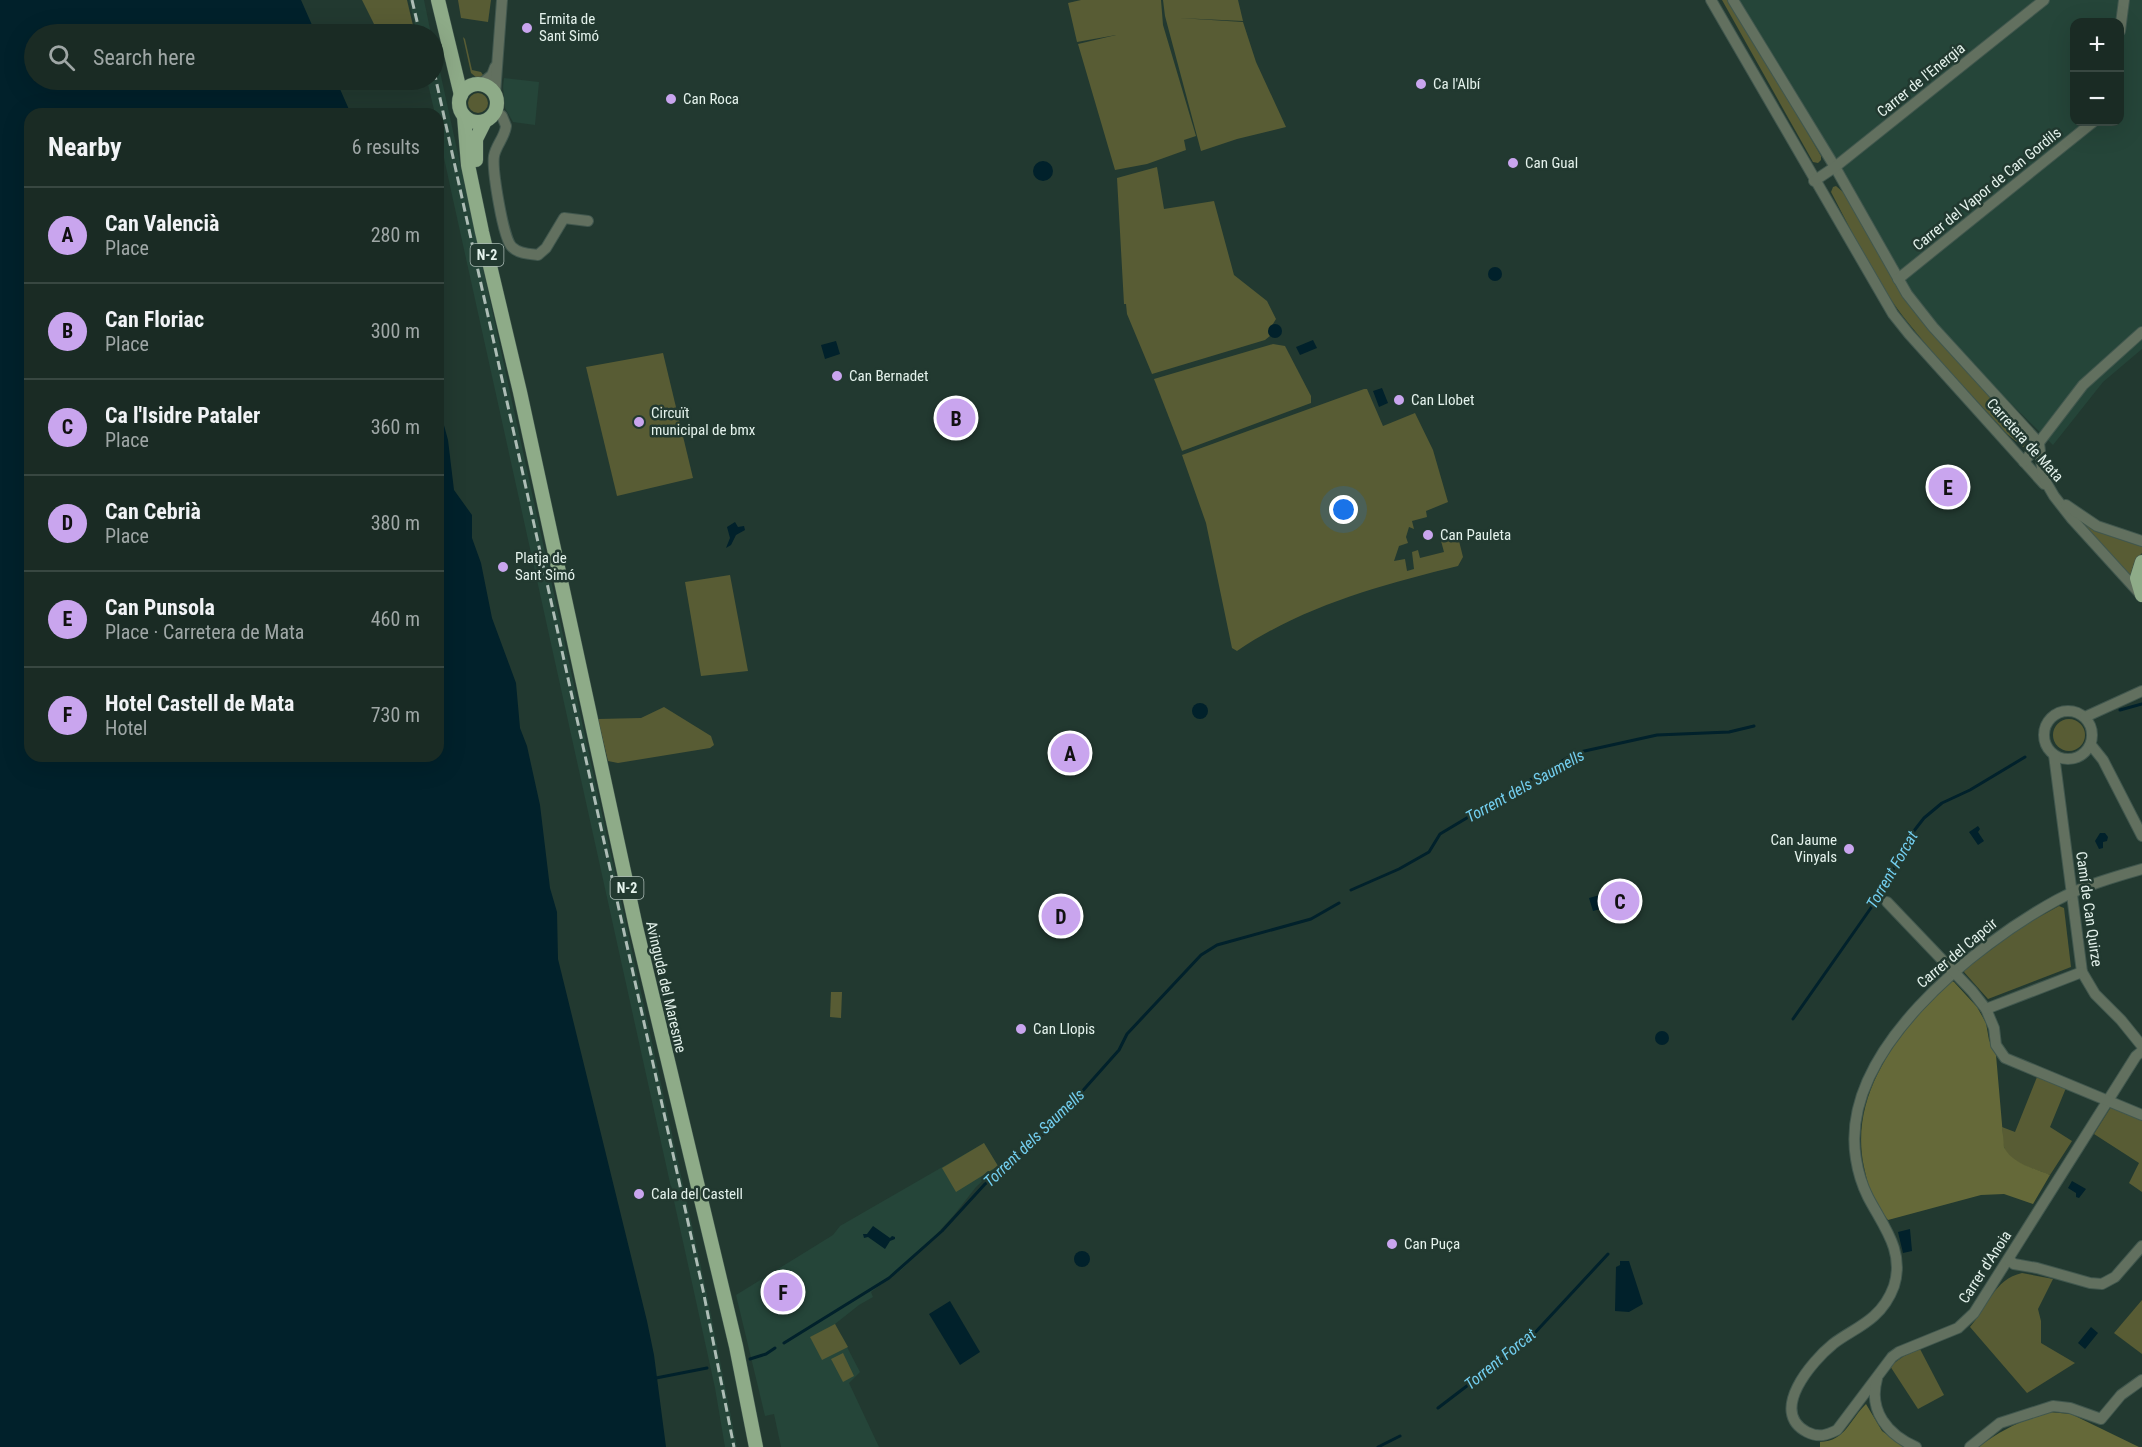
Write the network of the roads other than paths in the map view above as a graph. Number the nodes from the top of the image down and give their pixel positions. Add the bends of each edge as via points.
1 (502, 0) edge
2 (1711, 0) edge
3 (1733, 0) edge
4 (2044, 0) edge
5 (2124, 0) edge
6 (441, 1) edge
7 (2122, 18) edge
8 (496, 64) junction
9 (478, 84) junction
10 (495, 94) junction
11 (461, 95) junction
12 (464, 116) junction
13 (490, 116) junction
14 (2089, 126) edge
15 (1836, 167) junction
16 (1814, 180) junction
17 (588, 221) dead end
18 (1898, 279) junction
19 (2142, 332) edge
20 (520, 392) junction
21 (2039, 443) junction
22 (2024, 462) junction
23 (2054, 496) junction
24 (2142, 541) edge
25 (2142, 562) edge
26 (2142, 595) edge
27 (2142, 691) edge
28 (2085, 717) junction
29 (2091, 745) junction
30 (2054, 755) junction
31 (2142, 836) edge
32 (2142, 869) edge
33 (2072, 894) junction
34 (1887, 902) dead end
35 (1953, 972) junction
36 (2082, 972) junction
37 (1986, 1009) junction
38 (2142, 1046) edge
39 (2142, 1051) edge
40 (2109, 1101) junction
41 (2142, 1115) edge
42 (2142, 1246) edge
43 (2008, 1260) junction
44 (1879, 1373) junction
45 (2142, 1380) edge
46 (1792, 1399) joint
47 (756, 1447) edge
48 (1916, 1447) edge
49 (1970, 1447) edge

1 - 8 street
2 - 16 street, Carretera de Mata
3 - 15 street, Carretera de Mata
4 - 15 street, Carrer de l'Energia
5 - 7 street
6 - 9 main road via 465,75
6 - 11 main road
8 - 9 street via 492,75
8 - 10 street
9 - 10 main road
9 - 11 main road via 468,86
10 - 13 main road via 497,105
11 - 12 main road via 460,110
12 - 13 main road via 474,122
12 - 20 main road, Avinguda del Maresme / N-2 via 468,165
13 - 17 street via 502,116 506,126 493,165 509,245 538,255 564,218
13 - 20 main road, Avinguda del Maresme / N-2 via 475,148 518,363
14 - 18 street, Carrer del Vapor de Can Gordils
15 - 16 street, Carrer de l'Energia
15 - 18 street, Carretera de Mata
16 - 22 street, Carretera de Mata via 1893,314
18 - 21 street, Carretera de Mata via 1933,327
19 - 21 street via 2083,385
20 - 47 main road, Avinguda del Maresme / N-2 via 636,927 736,1346
21 - 22 street
21 - 23 street, Carretera de Mata via 2043,477
22 - 23 street, Carretera de Mata
23 - 24 street via 2097,526
23 - 26 street
25 - 26 main road via 2137,578
27 - 28 street
28 - 29 street via 2092,730
28 - 30 street via 2069,710 2047,723 2044,740
29 - 30 street via 2079,757
29 - 31 street via 2103,760
30 - 33 street, Camí de Can Quirze
32 - 33 street, Carrer del Capcir
33 - 35 street, Carrer del Capcir via 2011,927
33 - 36 street, Camí de Can Quirze
34 - 35 street
35 - 37 street
35 - 46 street, Carrer del Capcir via 1924,1000 1886,1048 1857,1112 1860,1178 1893,1244 1894,1285 1874,1316 1818,1358
36 - 37 street
36 - 38 street, Camí de Can Quirze via 2095,994
37 - 40 street via 1996,1045 2004,1058
39 - 40 street, Carrer d'Anoia
40 - 41 street
40 - 43 street, Carrer d'Anoia
42 - 43 street via 2115,1277 2102,1284
43 - 44 street, Carrer d'Anoia via 1967,1322 1948,1334 1899,1352
44 - 46 street, Carrer d'Anoia via 1837,1430 1826,1435 1810,1434 1797,1425
44 - 48 street via 1875,1403 1882,1421 1894,1435
45 - 49 street via 2121,1395 2102,1419 2053,1406 2000,1423

